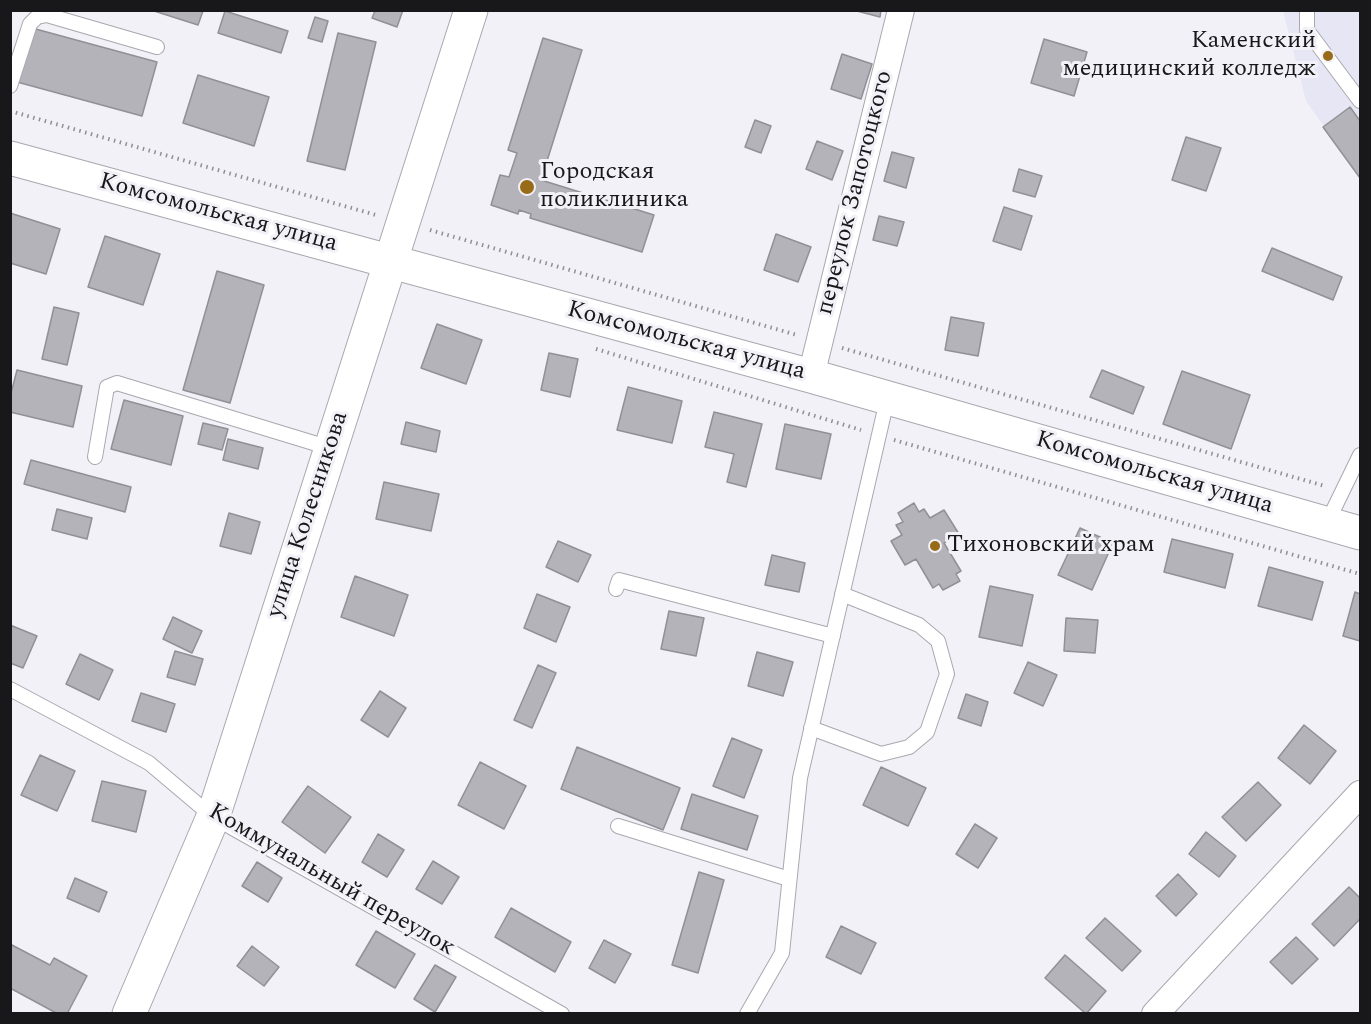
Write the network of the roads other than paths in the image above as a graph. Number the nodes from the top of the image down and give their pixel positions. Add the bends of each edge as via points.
1 (471, 10) edge
2 (901, 10) edge
3 (1307, 10) edge
4 (157, 47) dead end
5 (10, 86) edge
6 (1360, 101) edge
7 (10, 158) edge
8 (390, 261) junction
9 (811, 376) junction
10 (887, 400) junction
11 (330, 448) junction
12 (1360, 455) edge
13 (95, 457) dead end
14 (1327, 523) junction
15 (1360, 533) edge
16 (616, 589) dead end
17 (842, 594) junction
18 (832, 636) junction
19 (10, 689) edge
20 (811, 728) junction
21 (1360, 794) edge
22 (213, 817) junction
23 (618, 826) dead end
24 (789, 879) junction
25 (129, 1014) edge
26 (562, 1014) edge
27 (747, 1014) edge
28 (1155, 1014) edge

1 - 8 street, улица Колесникова
2 - 9 street, переулок Запотоцкого
3 - 6 lane via 1307,30
4 - 5 lane via 47,15 37,17 30,24
7 - 8 street, Комсомольская улица
8 - 9 street, Комсомольская улица
8 - 11 street, улица Колесникова
9 - 10 street, Комсомольская улица
10 - 14 street, Комсомольская улица
10 - 17 lane
11 - 13 lane via 117,383 107,387
11 - 22 street, улица Колесникова
12 - 14 lane
14 - 15 street, Комсомольская улица
16 - 18 lane via 619,580
17 - 18 lane
17 - 20 lane via 919,625 938,641 948,674 927,732 909,747 881,754
18 - 20 lane
19 - 22 lane, Коммунальный переулок via 149,763
20 - 24 lane via 800,778
21 - 28 street
22 - 25 street, улица Колесникова
22 - 26 lane, Коммунальный переулок
23 - 24 lane
24 - 27 lane via 782,953

